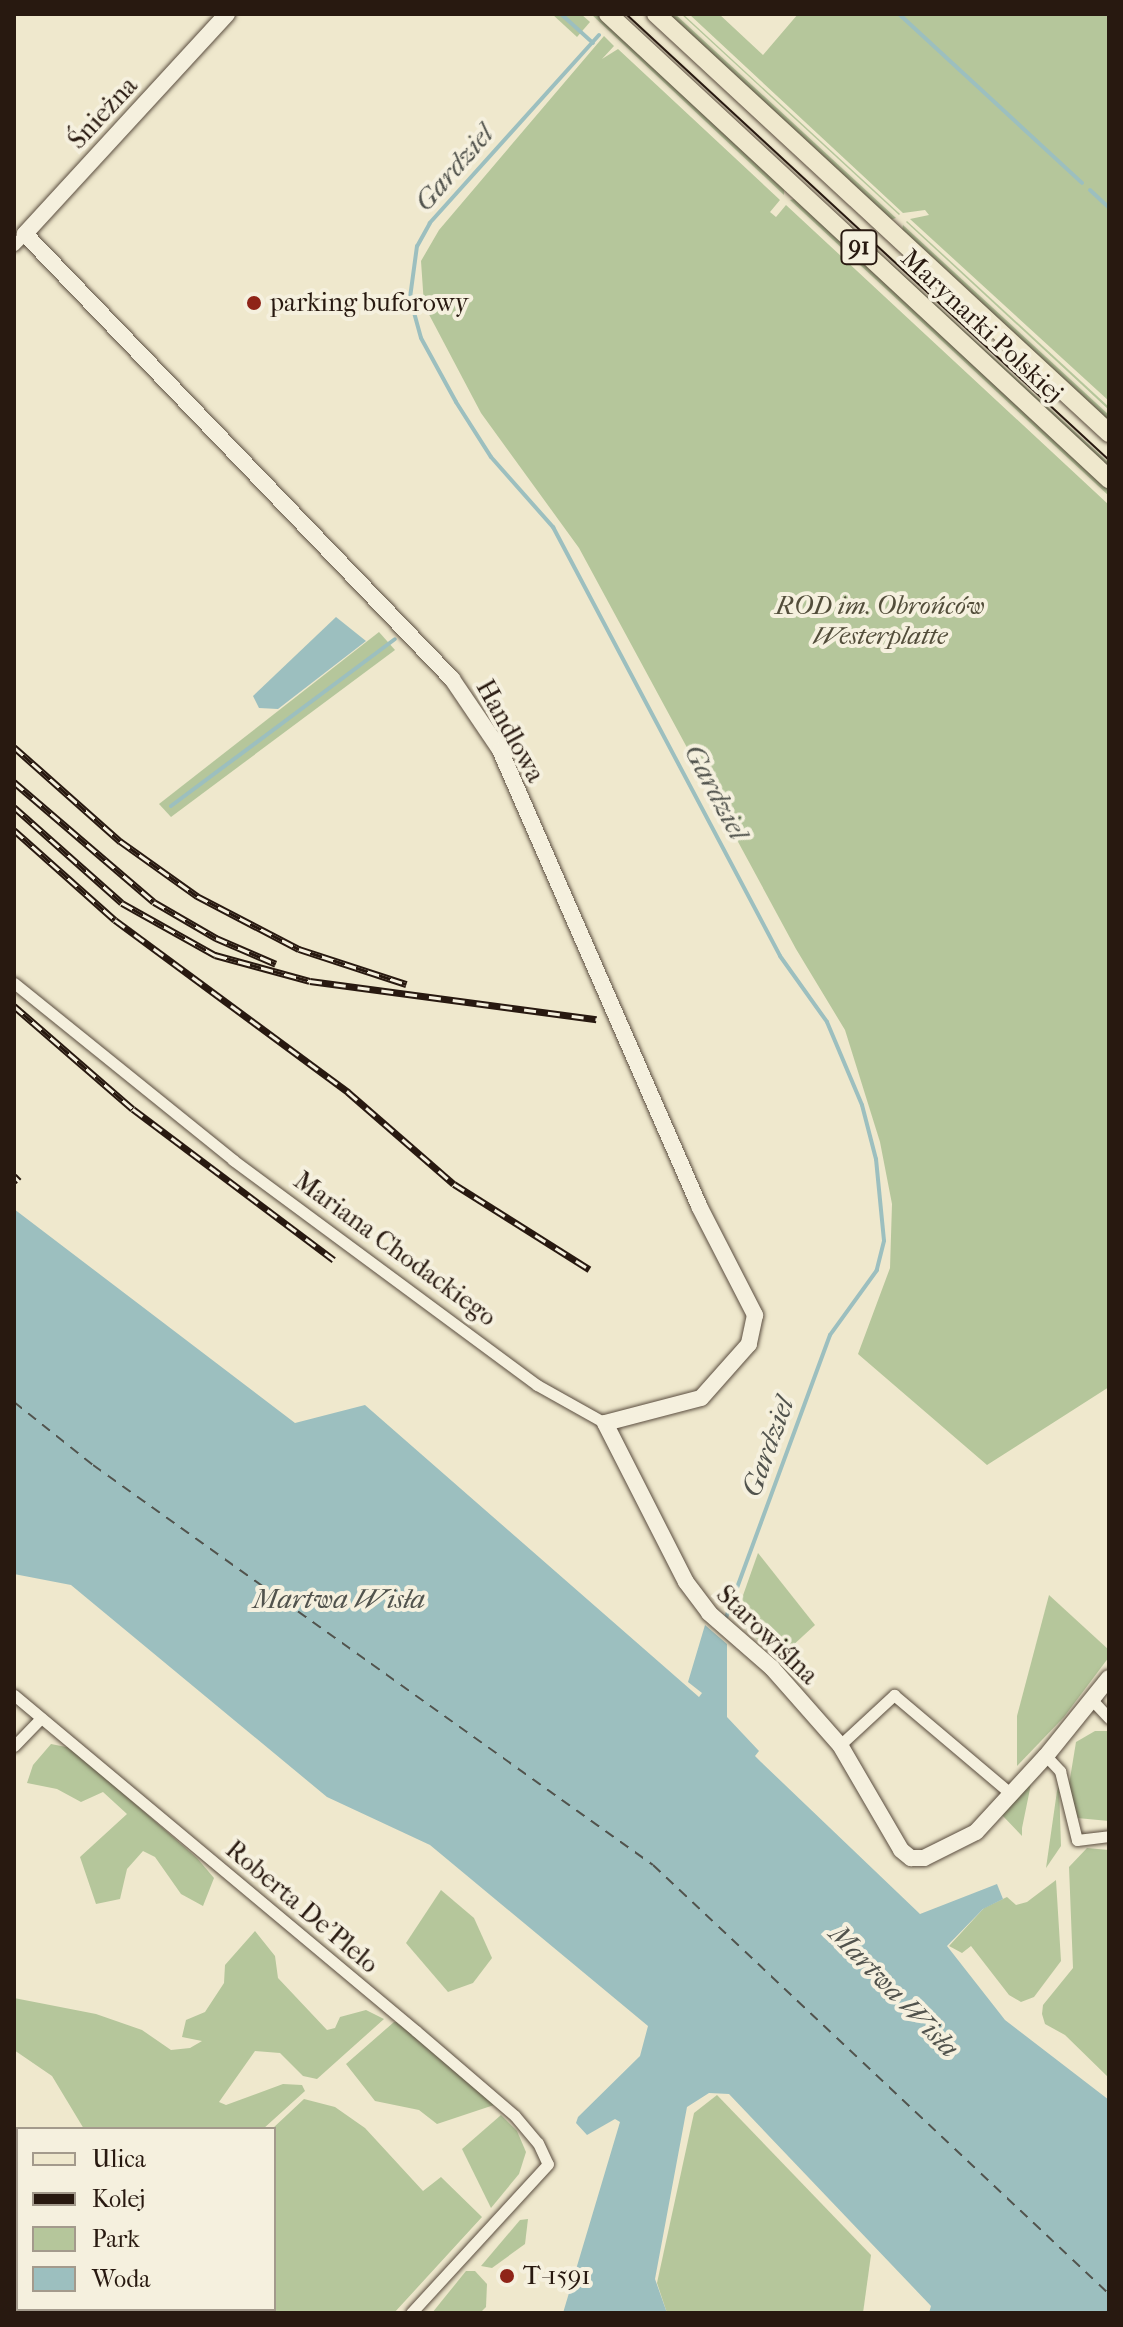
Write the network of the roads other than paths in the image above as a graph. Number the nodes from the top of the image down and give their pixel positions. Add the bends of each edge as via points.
1 (227, 14) edge
2 (608, 14) edge
3 (656, 14) edge
4 (19, 240) edge
5 (1109, 433) edge
6 (1109, 479) edge
7 (14, 983) edge
8 (605, 1423) junction
9 (1109, 1678) edge
10 (14, 1695) edge
11 (1093, 1701) junction
12 (41, 1718) junction
13 (1109, 1718) edge
14 (840, 1745) junction
15 (14, 1746) edge
16 (1046, 1756) junction
17 (1011, 1794) junction
18 (1109, 1836) edge
19 (411, 2313) edge

1 - 4 street, Śnieżna
2 - 6 main road, Marynarki Polskiej / 91
3 - 5 main road, Marynarki Polskiej / 91
4 - 8 street, Handlowa via 472,702 500,750 699,1206 751,1305 755,1326 740,1356 701,1398
7 - 8 street, Mariana Chodackiego via 233,1160 537,1385
8 - 14 street, Starowiślna via 695,1599
9 - 11 street, Starowiślna
10 - 12 street, Roberta De'Plelo
11 - 13 street
11 - 16 street, Starowiślna
12 - 15 street
12 - 19 street, Roberta De'Plelo via 515,2116 548,2164
14 - 17 street via 894,1695
14 - 17 street, Starowiślna via 901,1850 911,1858 924,1858 976,1832
16 - 17 street, Starowiślna
16 - 18 street via 1060,1771 1077,1840

